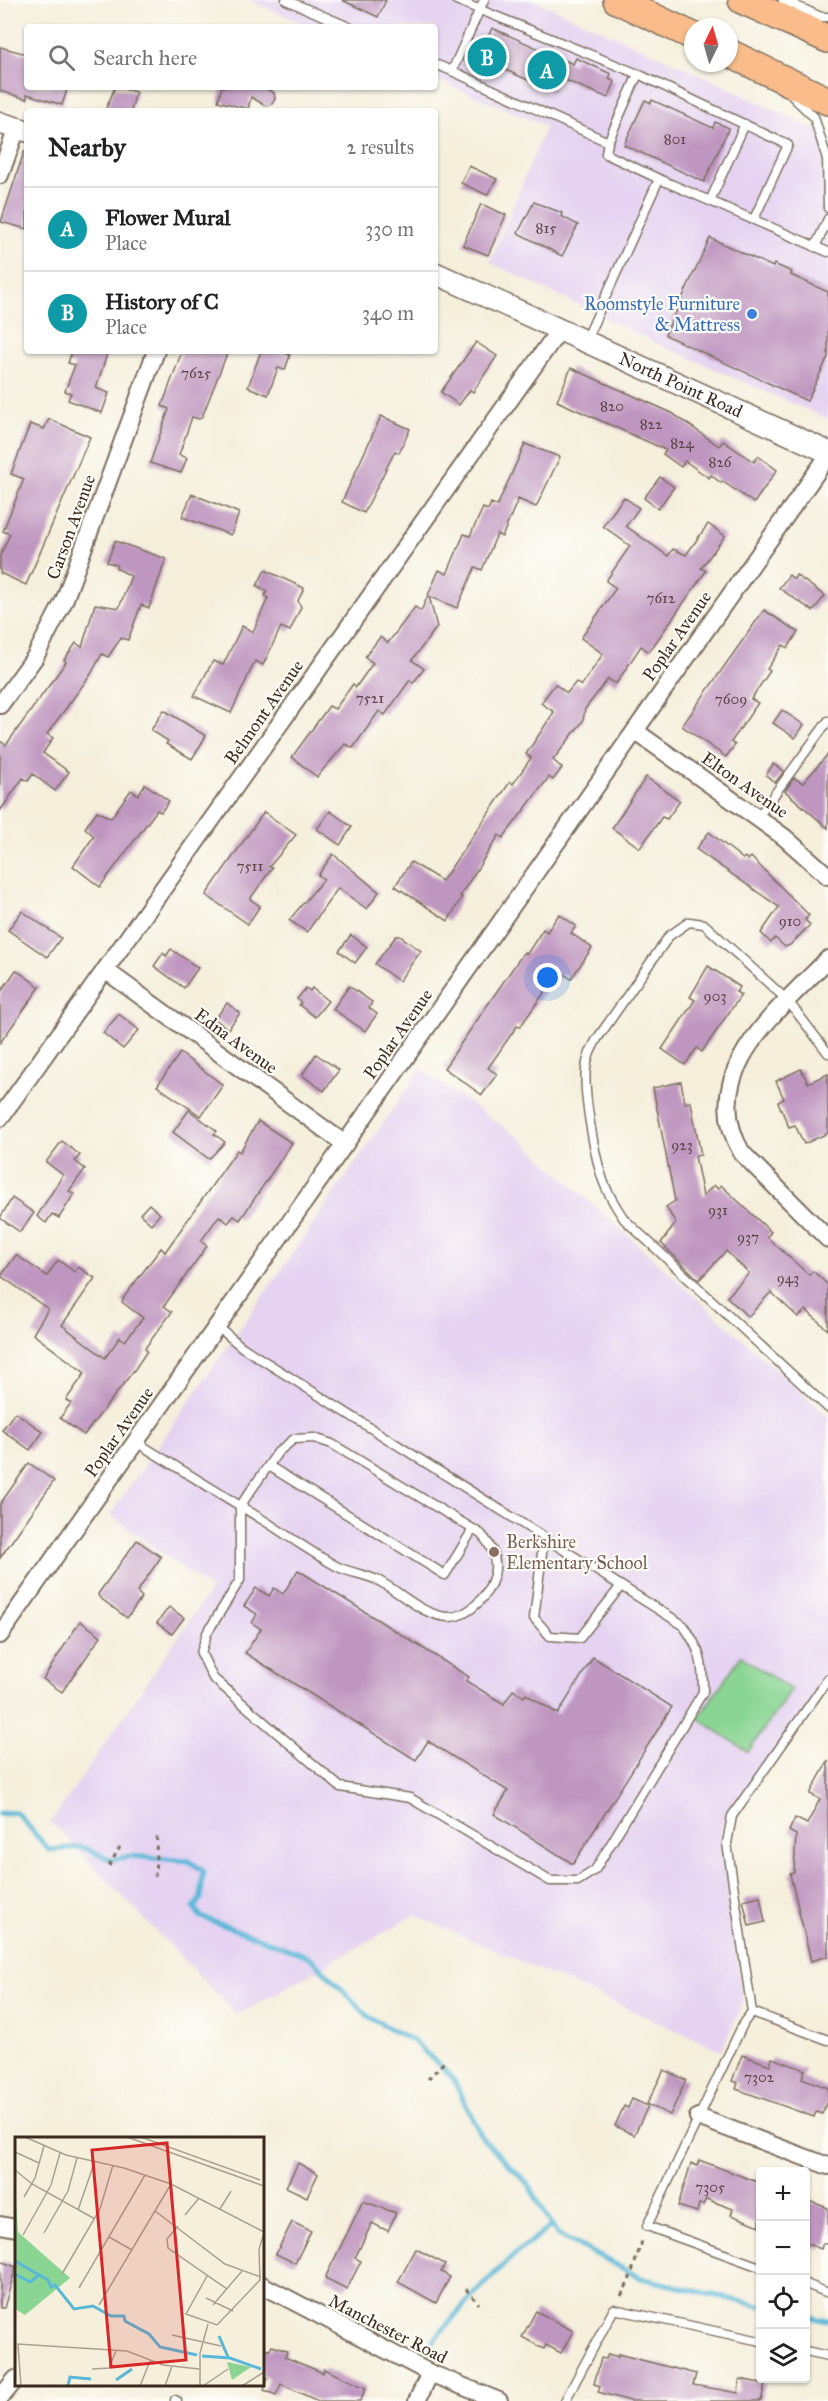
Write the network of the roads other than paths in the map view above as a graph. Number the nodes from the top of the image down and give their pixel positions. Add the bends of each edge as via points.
1 (286, 0) edge
2 (456, 0) edge
3 (484, 0) edge
4 (617, 0) edge
5 (742, 0) edge
6 (783, 0) edge
7 (480, 10) junction
8 (828, 17) edge
9 (342, 24) edge
10 (684, 32) edge
11 (828, 39) edge
12 (738, 58) edge
13 (438, 65) edge
14 (452, 71) junction
15 (767, 72) junction
16 (638, 74) junction
17 (828, 101) edge
18 (745, 124) junction
19 (15, 127) edge
20 (608, 142) junction
21 (0, 175) edge
22 (659, 179) junction
23 (710, 201) junction
24 (828, 208) edge
25 (754, 219) junction
26 (828, 219) edge
27 (815, 246) junction
28 (828, 252) edge
29 (438, 274) edge
30 (560, 329) junction
31 (586, 341) junction
32 (155, 354) edge
33 (828, 454) edge
34 (0, 705) edge
35 (828, 721) edge
36 (635, 731) junction
37 (758, 817) junction
38 (828, 876) edge
39 (828, 959) edge
40 (105, 970) junction
41 (788, 1001) junction
42 (828, 1053) edge
43 (0, 1118) edge
44 (345, 1144) junction
45 (828, 1239) edge
46 (217, 1326) junction
47 (828, 1408) edge
48 (136, 1442) junction
49 (269, 1466) junction
50 (240, 1506) junction
51 (473, 1529) junction
52 (544, 1538) junction
53 (621, 1586) junction
54 (0, 1635) edge
55 (828, 1679) edge
56 (752, 2012) junction
57 (828, 2040) edge
58 (699, 2117) junction
59 (828, 2166) edge
60 (0, 2225) edge
61 (15, 2228) edge
62 (756, 2266) edge
63 (264, 2286) edge
64 (810, 2286) edge
65 (828, 2293) edge
66 (756, 2340) edge
67 (810, 2352) edge
68 (828, 2356) edge
69 (430, 2373) junction
70 (15, 2380) edge
71 (0, 2398) edge
72 (417, 2401) edge
73 (499, 2401) edge
74 (565, 2401) edge

1 - 9 lane
2 - 7 lane
3 - 7 lane
4 - 10 main road
5 - 11 main road
6 - 8 lane
7 - 14 lane
7 - 16 lane
12 - 15 main road
13 - 14 lane
14 - 20 lane
15 - 17 main road
15 - 24 lane via 814,117 827,159
16 - 18 lane
16 - 20 lane
18 - 23 lane
18 - 25 lane via 788,145
19 - 21 street
20 - 22 lane via 606,154
22 - 23 lane
22 - 31 lane
23 - 25 lane
25 - 27 lane
26 - 27 lane
27 - 28 lane
29 - 30 street, North Point Road
30 - 31 street, North Point Road
30 - 40 street, Belmont Avenue
31 - 33 street, North Point Road
32 - 34 street, Carson Avenue via 64,601 35,657
33 - 36 street, Poplar Avenue
35 - 37 lane
36 - 37 street, Elton Avenue
36 - 44 street, Poplar Avenue
37 - 38 street, Elton Avenue
39 - 41 street
40 - 43 street, Belmont Avenue
40 - 44 street, Edna Avenue
41 - 42 lane
41 - 45 street via 742,1053 731,1082 729,1121 742,1153
41 - 47 lane via 704,924 689,922 669,936 589,1054 585,1070 602,1180 624,1219
44 - 46 street, Poplar Avenue
46 - 48 street, Poplar Avenue
46 - 52 lane via 242,1347
48 - 50 lane
48 - 54 street, Poplar Avenue
49 - 50 lane
49 - 51 lane via 294,1439 314,1438 332,1444
49 - 51 lane via 445,1575
50 - 51 lane via 336,1565 376,1579 426,1610 449,1617 475,1606 494,1576 490,1544
50 - 53 lane via 240,1580 207,1633 201,1653 213,1678 340,1786 410,1798 550,1881 578,1881 596,1870 703,1692 703,1666 697,1645 683,1625
52 - 53 lane
52 - 53 lane via 534,1618 550,1636 580,1638
55 - 56 lane via 738,1807 729,1829 727,1843
56 - 57 lane
56 - 58 lane
58 - 59 street
58 - 62 lane via 647,2226
60 - 61 street
63 - 69 street, Manchester Road
64 - 65 lane
66 - 74 lane via 614,2308
67 - 68 lane
69 - 72 street
69 - 73 street, Manchester Road
70 - 71 street

